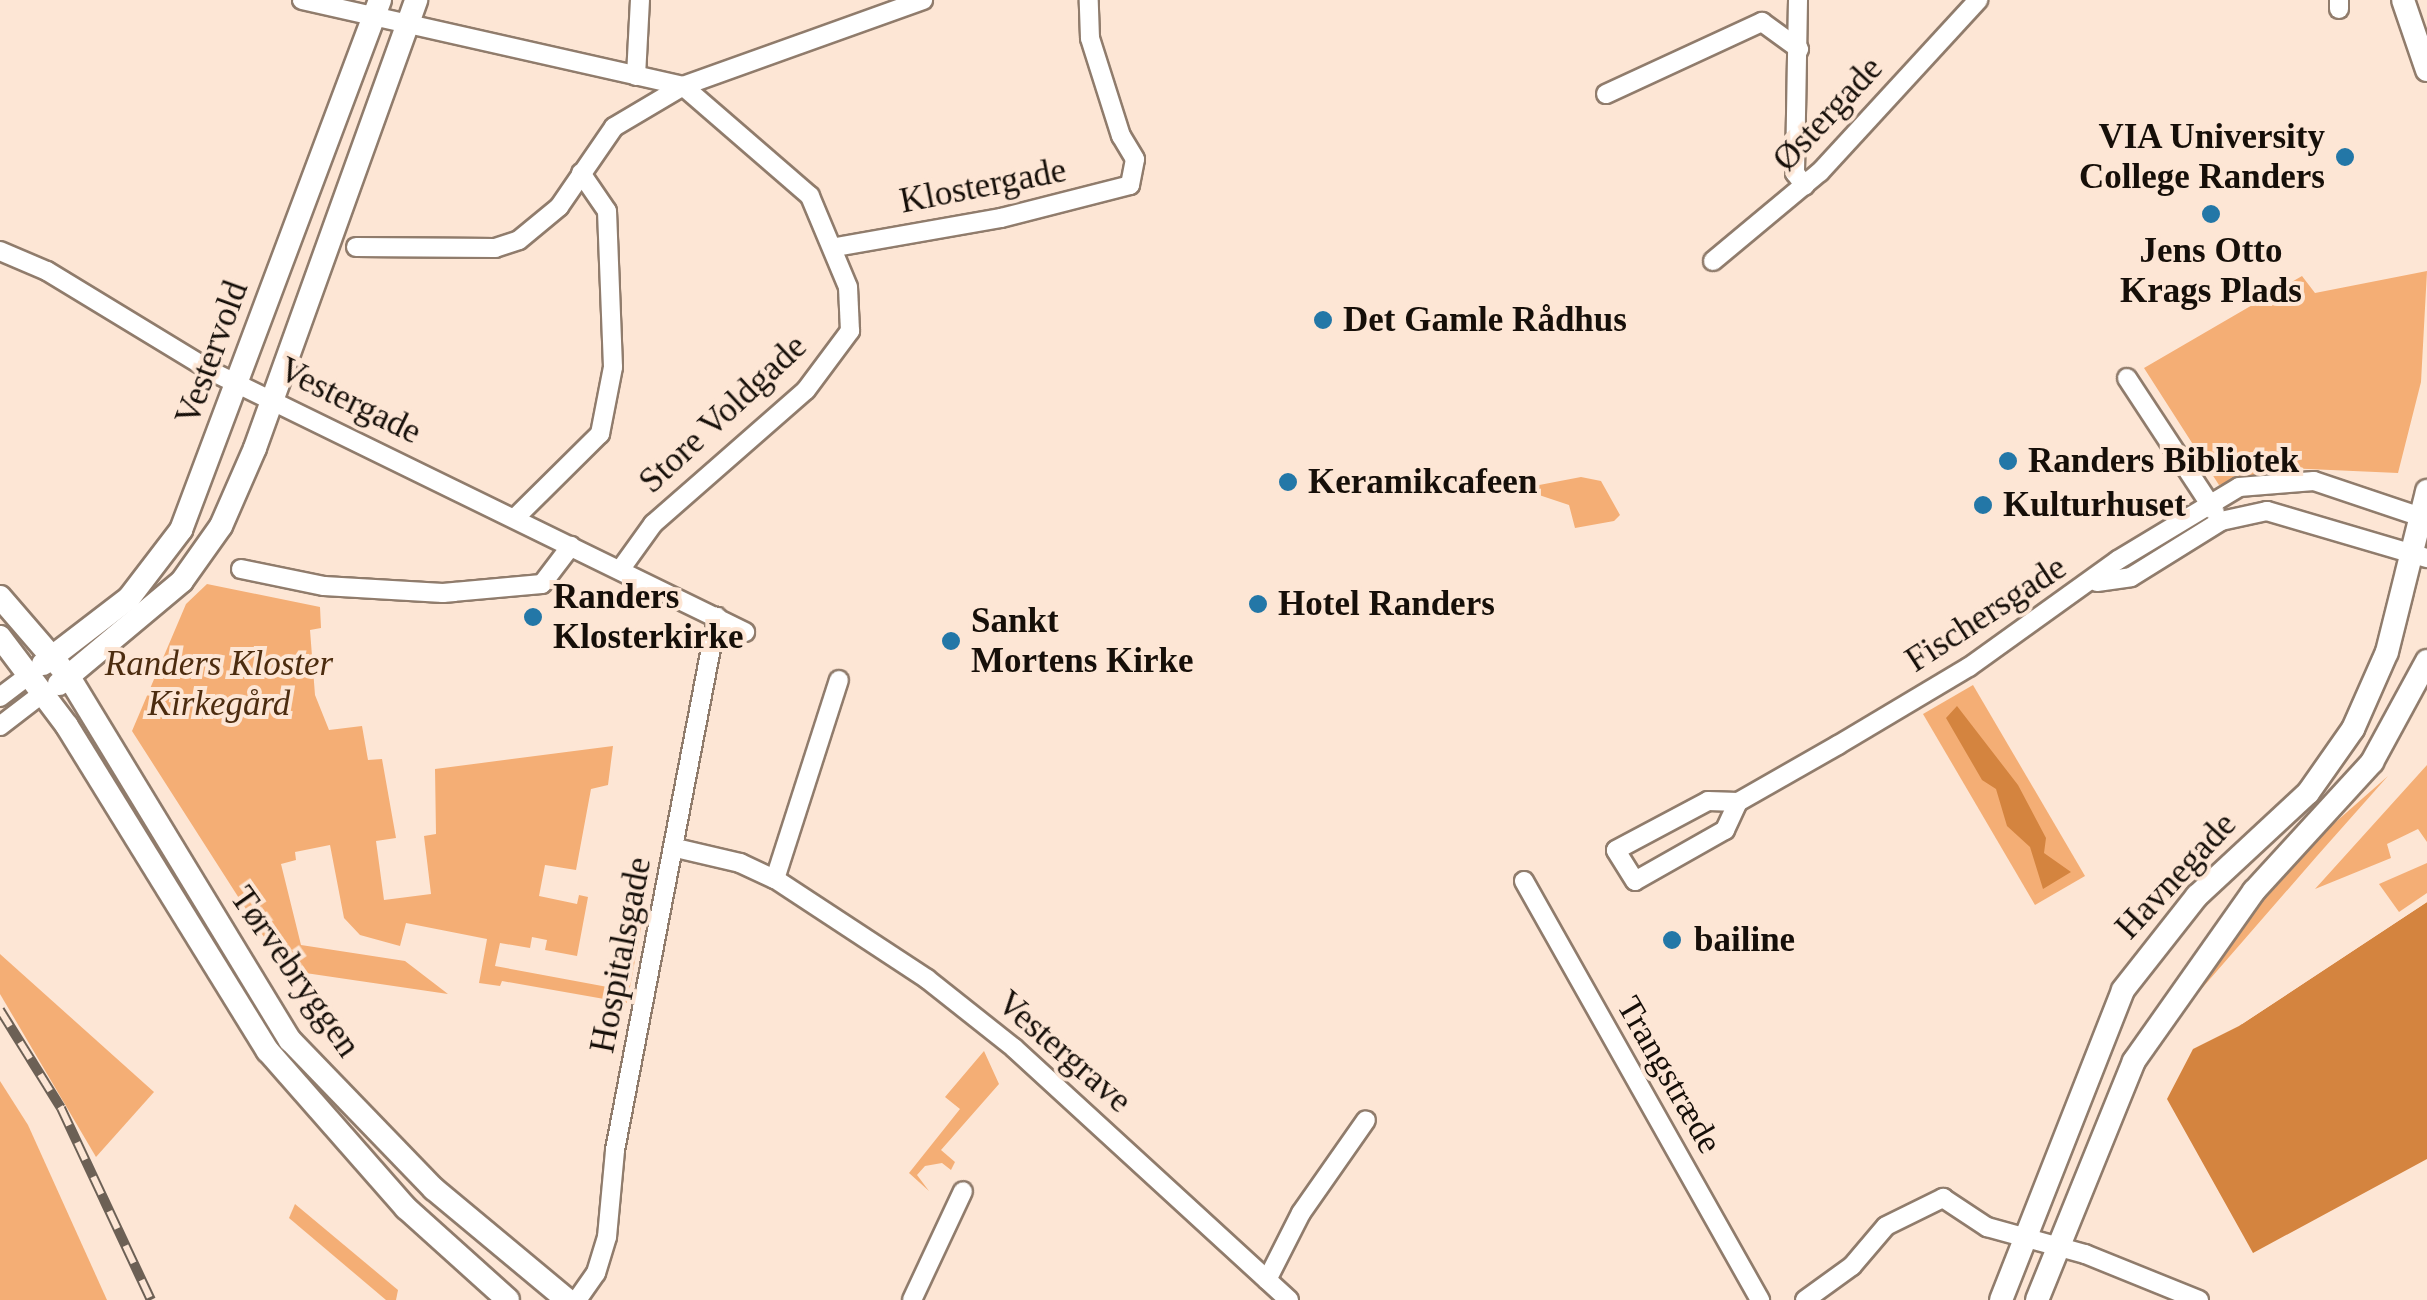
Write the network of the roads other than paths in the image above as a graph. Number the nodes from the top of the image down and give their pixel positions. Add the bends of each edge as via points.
1 (302, 0) edge
2 (416, 0) edge
3 (640, 0) edge
4 (923, 0) edge
5 (1089, 0) edge
6 (1798, 0) edge
7 (1978, 0) edge
8 (2404, 0) edge
9 (377, 8) edge
10 (888, 8) edge
11 (407, 24) junction
12 (1799, 49) junction
13 (2427, 70) edge
14 (636, 76) junction
15 (683, 86) junction
16 (1606, 94) dead end
17 (581, 174) junction
18 (1805, 186) junction
19 (356, 247) dead end
20 (836, 247) junction
21 (0, 251) edge
22 (1714, 261) dead end
23 (2127, 378) dead end
24 (238, 384) junction
25 (272, 400) junction
26 (2427, 490) edge
27 (2209, 502) junction
28 (516, 516) junction
29 (2424, 518) edge
30 (2221, 521) junction
31 (571, 546) junction
32 (2420, 556) edge
33 (241, 569) dead end
34 (620, 570) junction
35 (2097, 582) junction
36 (0, 597) edge
37 (717, 617) junction
38 (746, 632) dead end
39 (0, 637) edge
40 (54, 656) junction
41 (2427, 661) edge
42 (69, 677) junction
43 (839, 680) dead end
44 (36, 684) junction
45 (0, 696) edge
46 (0, 726) edge
47 (1738, 802) junction
48 (676, 848) junction
49 (775, 880) junction
50 (1524, 881) dead end
51 (1366, 1120) dead end
52 (963, 1191) dead end
53 (2026, 1239) junction
54 (2058, 1248) junction
55 (1268, 1280) junction
56 (508, 1300) edge
57 (566, 1300) edge
58 (578, 1300) edge
59 (912, 1300) edge
60 (1289, 1300) edge
61 (1760, 1300) edge
62 (1805, 1300) edge
63 (2000, 1300) edge
64 (2037, 1300) edge
65 (2198, 1300) edge

1 - 9 street
2 - 11 main road, Vestervold
3 - 14 street
4 - 10 street
5 - 20 street, Klostergade via 1090,38 1120,136 1135,159 1135,176 1122,191
6 - 12 street
7 - 18 street, Østergade
8 - 13 main road
9 - 11 street
9 - 24 main road, Vestervold
10 - 15 street
11 - 14 street
11 - 25 main road, Vestervold
12 - 16 street via 1762,22
12 - 18 street via 1795,174
14 - 15 street
15 - 17 street via 614,127
15 - 20 street, Store Voldgade via 810,196
17 - 19 street via 559,207 519,240 495,248
17 - 28 street via 607,211 610,384 600,434
18 - 22 street, Østergade
20 - 34 street, Store Voldgade via 848,286 850,332 833,359 653,524
21 - 24 street, Vestergade via 47,271
23 - 27 street
24 - 25 street, Vestergade
24 - 40 main road, Vestervold via 168,554 129,598
25 - 28 street, Vestergade
25 - 42 main road, Vestervold via 212,544 182,581
26 - 29 main road, Havnegade
27 - 29 street, Fischersgade via 2265,482 2314,481
27 - 30 street
27 - 35 street, Fischersgade
28 - 31 street, Vestergade
29 - 32 main road, Havnegade
30 - 32 street, Fischersgade via 2267,511 2294,514
30 - 35 street, Fischersgade via 2132,577
31 - 33 street via 542,584 442,593 324,586
31 - 34 street
32 - 53 main road, Havnegade via 2354,729 2308,793 2196,896 2123,990
34 - 37 street
35 - 47 street, Fischersgade
36 - 40 main road, Tørvebryggen
37 - 38 street
37 - 48 street, Hospitalsgade
39 - 44 main road, Tørvebryggen
40 - 42 main road, Tørvebryggen
40 - 44 main road, Vestervold
41 - 54 main road, Havnegade via 2372,762 2254,890 2158,1022 2110,1114
42 - 44 main road, Vestervold
42 - 57 main road, Tørvebryggen via 290,1040 434,1190
43 - 49 street
44 - 45 street
44 - 46 street
44 - 56 main road, Tørvebryggen via 268,1051 406,1208
47 - 47 street via 1708,801 1616,850 1635,882 1725,830
48 - 49 street, Vestergrave via 740,863
48 - 58 street, Hospitalsgade via 615,1150 607,1236
49 - 55 street, Vestergrave via 927,979 1014,1048
50 - 61 street, Trangstræde
51 - 55 street via 1301,1214
52 - 59 street
53 - 54 street
53 - 62 street via 1987,1226 1944,1198 1886,1226 1852,1266
53 - 63 main road, Havnegade
54 - 64 main road, Havnegade
54 - 65 street
55 - 60 street, Vestergrave

